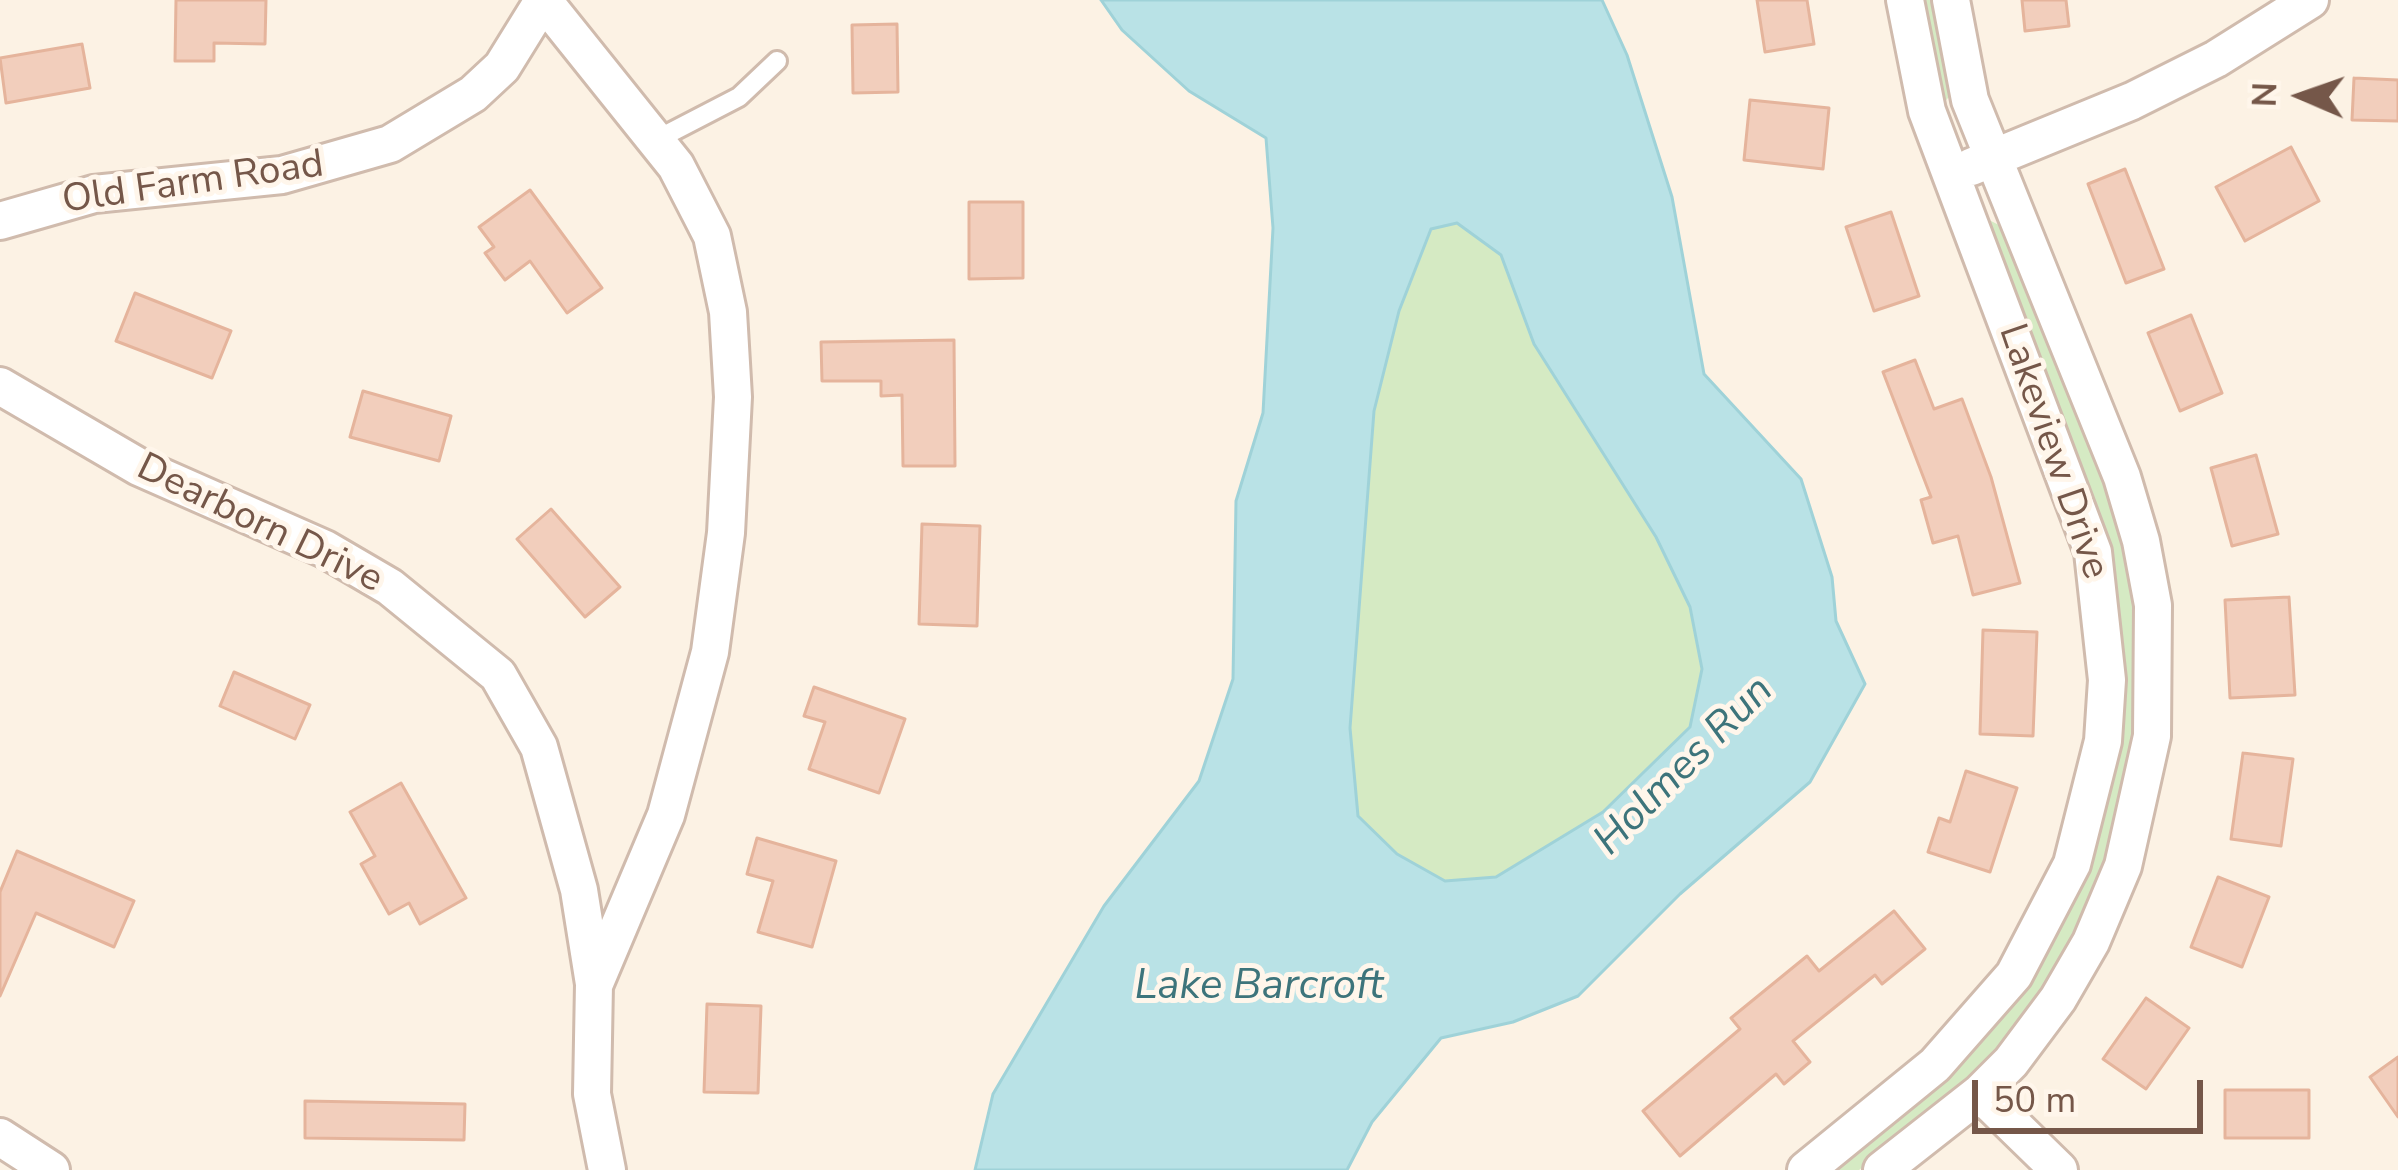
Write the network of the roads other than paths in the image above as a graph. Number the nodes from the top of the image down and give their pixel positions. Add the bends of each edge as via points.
1 (1905, 0) edge
2 (1951, 0) edge
3 (2311, 0) edge
4 (542, 2) edge
5 (777, 61) dead end
6 (656, 140) junction
7 (1993, 158) junction
8 (1951, 175) junction
9 (0, 221) edge
10 (0, 386) edge
11 (594, 984) junction
12 (1980, 1093) junction
13 (0, 1137) edge
14 (51, 1170) edge
15 (607, 1170) edge
16 (1806, 1170) edge
17 (1882, 1170) edge
18 (2059, 1170) edge

1 - 8 street, Lakeview Drive
2 - 7 street, Lakeview Drive via 1970,100
3 - 7 street via 2132,101
4 - 6 street
4 - 9 street, Old Farm Road via 502,67 390,144 282,176 94,194
5 - 6 lane via 704,120
6 - 11 street via 692,194 722,269 733,398 726,533 690,739
7 - 8 street
7 - 12 street, Lakeview Drive via 2122,477 2152,605 2156,668 2142,798 2123,866 2058,999
8 - 16 street, Lakeview Drive via 2093,552 2108,680 2103,741 2072,864 2014,975 1934,1065
10 - 11 street, Dearborn Drive via 120,457 325,549 390,587 498,675 522,709 559,809
11 - 15 street, Dearborn Drive via 592,1094
12 - 17 street, Lakeview Drive
12 - 18 street
13 - 14 street

